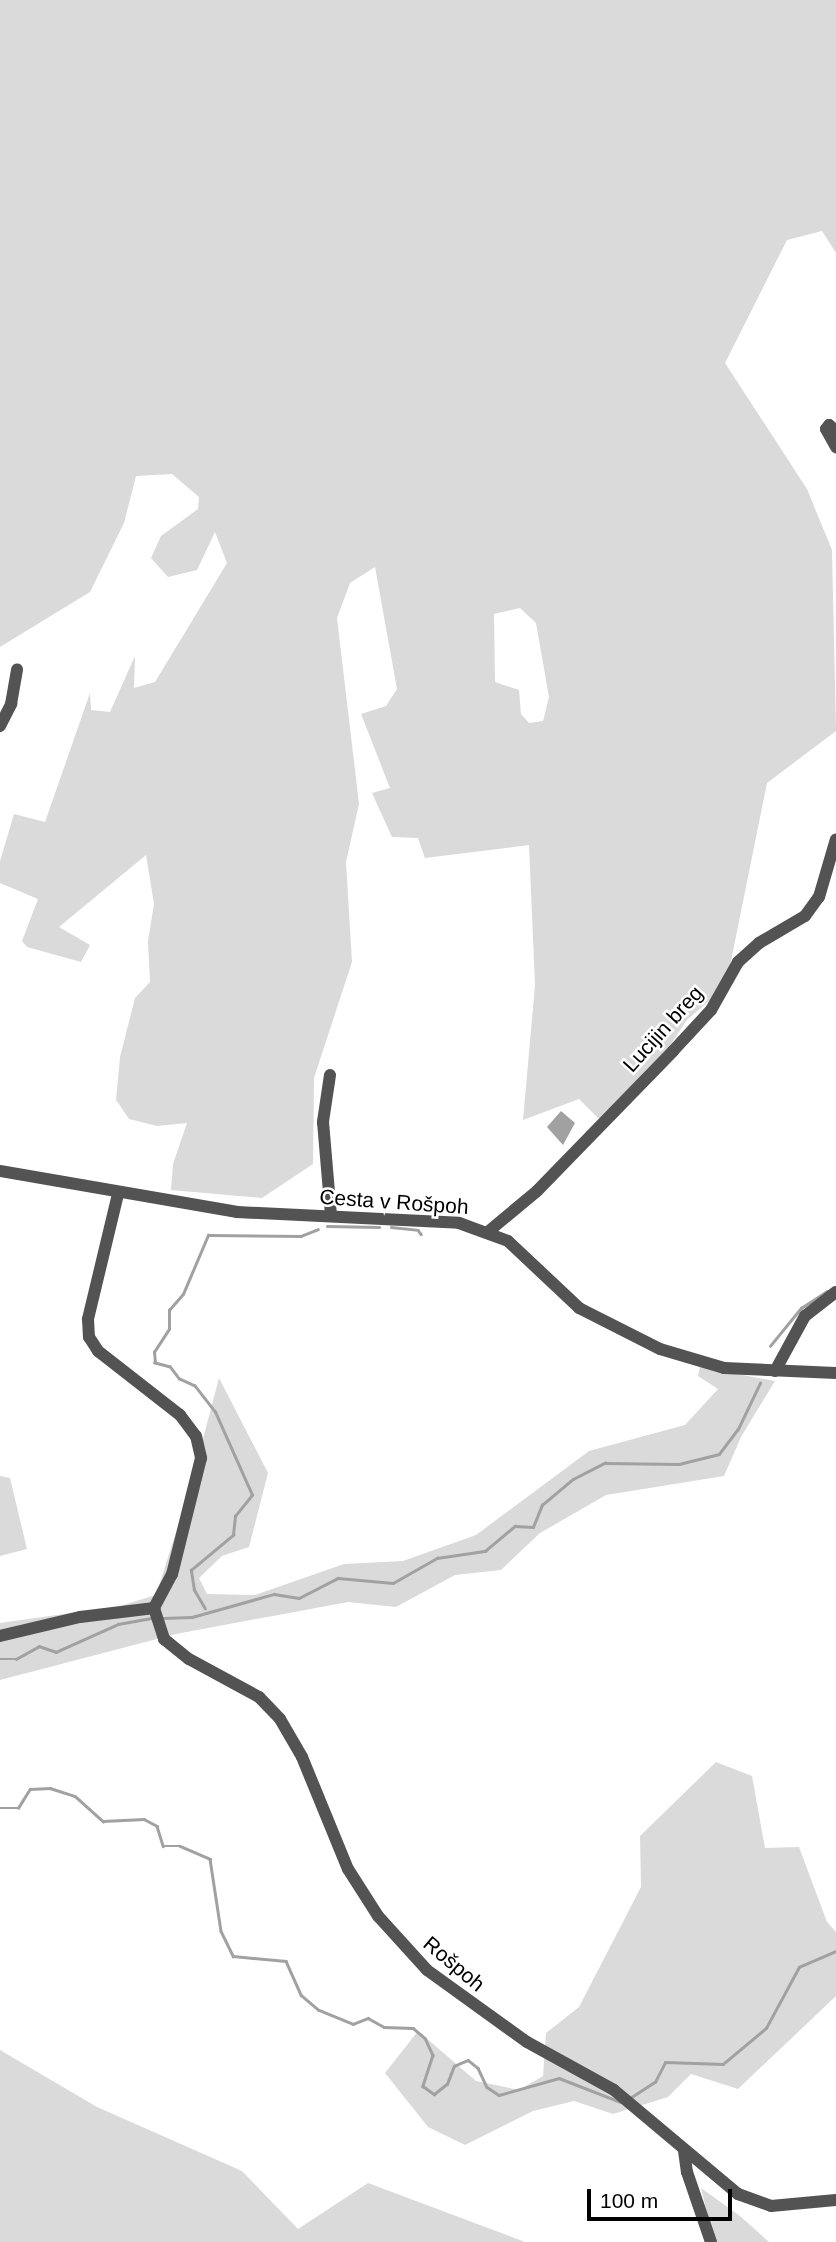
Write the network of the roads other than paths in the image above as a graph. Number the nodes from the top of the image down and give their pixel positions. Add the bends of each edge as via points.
1 (836, 431) edge
2 (836, 447) edge
3 (17, 670) dead end
4 (0, 726) edge
5 (836, 839) edge
6 (330, 1075) dead end
7 (0, 1171) edge
8 (118, 1194) junction
9 (331, 1215) junction
10 (489, 1231) junction
11 (836, 1292) edge
12 (775, 1371) junction
13 (836, 1373) edge
14 (155, 1616) junction
15 (0, 1636) edge
16 (684, 2151) junction
17 (836, 2200) edge
18 (711, 2242) edge

1 - 2 street via 829,425 826,429
3 - 4 street via 11,704
5 - 10 street, Lucijin breg via 819,897 805,916 759,943 738,962 711,1010 692,1031 537,1191
6 - 9 street via 323,1122
7 - 8 street, Cesta v Rošpoh
8 - 9 street, Cesta v Rošpoh via 237,1212
8 - 14 street via 88,1319 89,1337 99,1351 180,1415 196,1436 201,1458 172,1574
9 - 10 street, Cesta v Rošpoh via 459,1223
10 - 12 street, Cesta v Rošpoh via 508,1241 579,1308 634,1337 708,1364
11 - 12 street via 805,1316
12 - 13 street, Cesta v Rošpoh
14 - 15 street via 80,1617
14 - 16 street, Rošpoh via 178,1652 259,1697 280,1719 302,1757 348,1869 404,1947 466,2001 548,2056 614,2090
16 - 17 street, Rošpoh via 728,2187 761,2205
16 - 18 street

